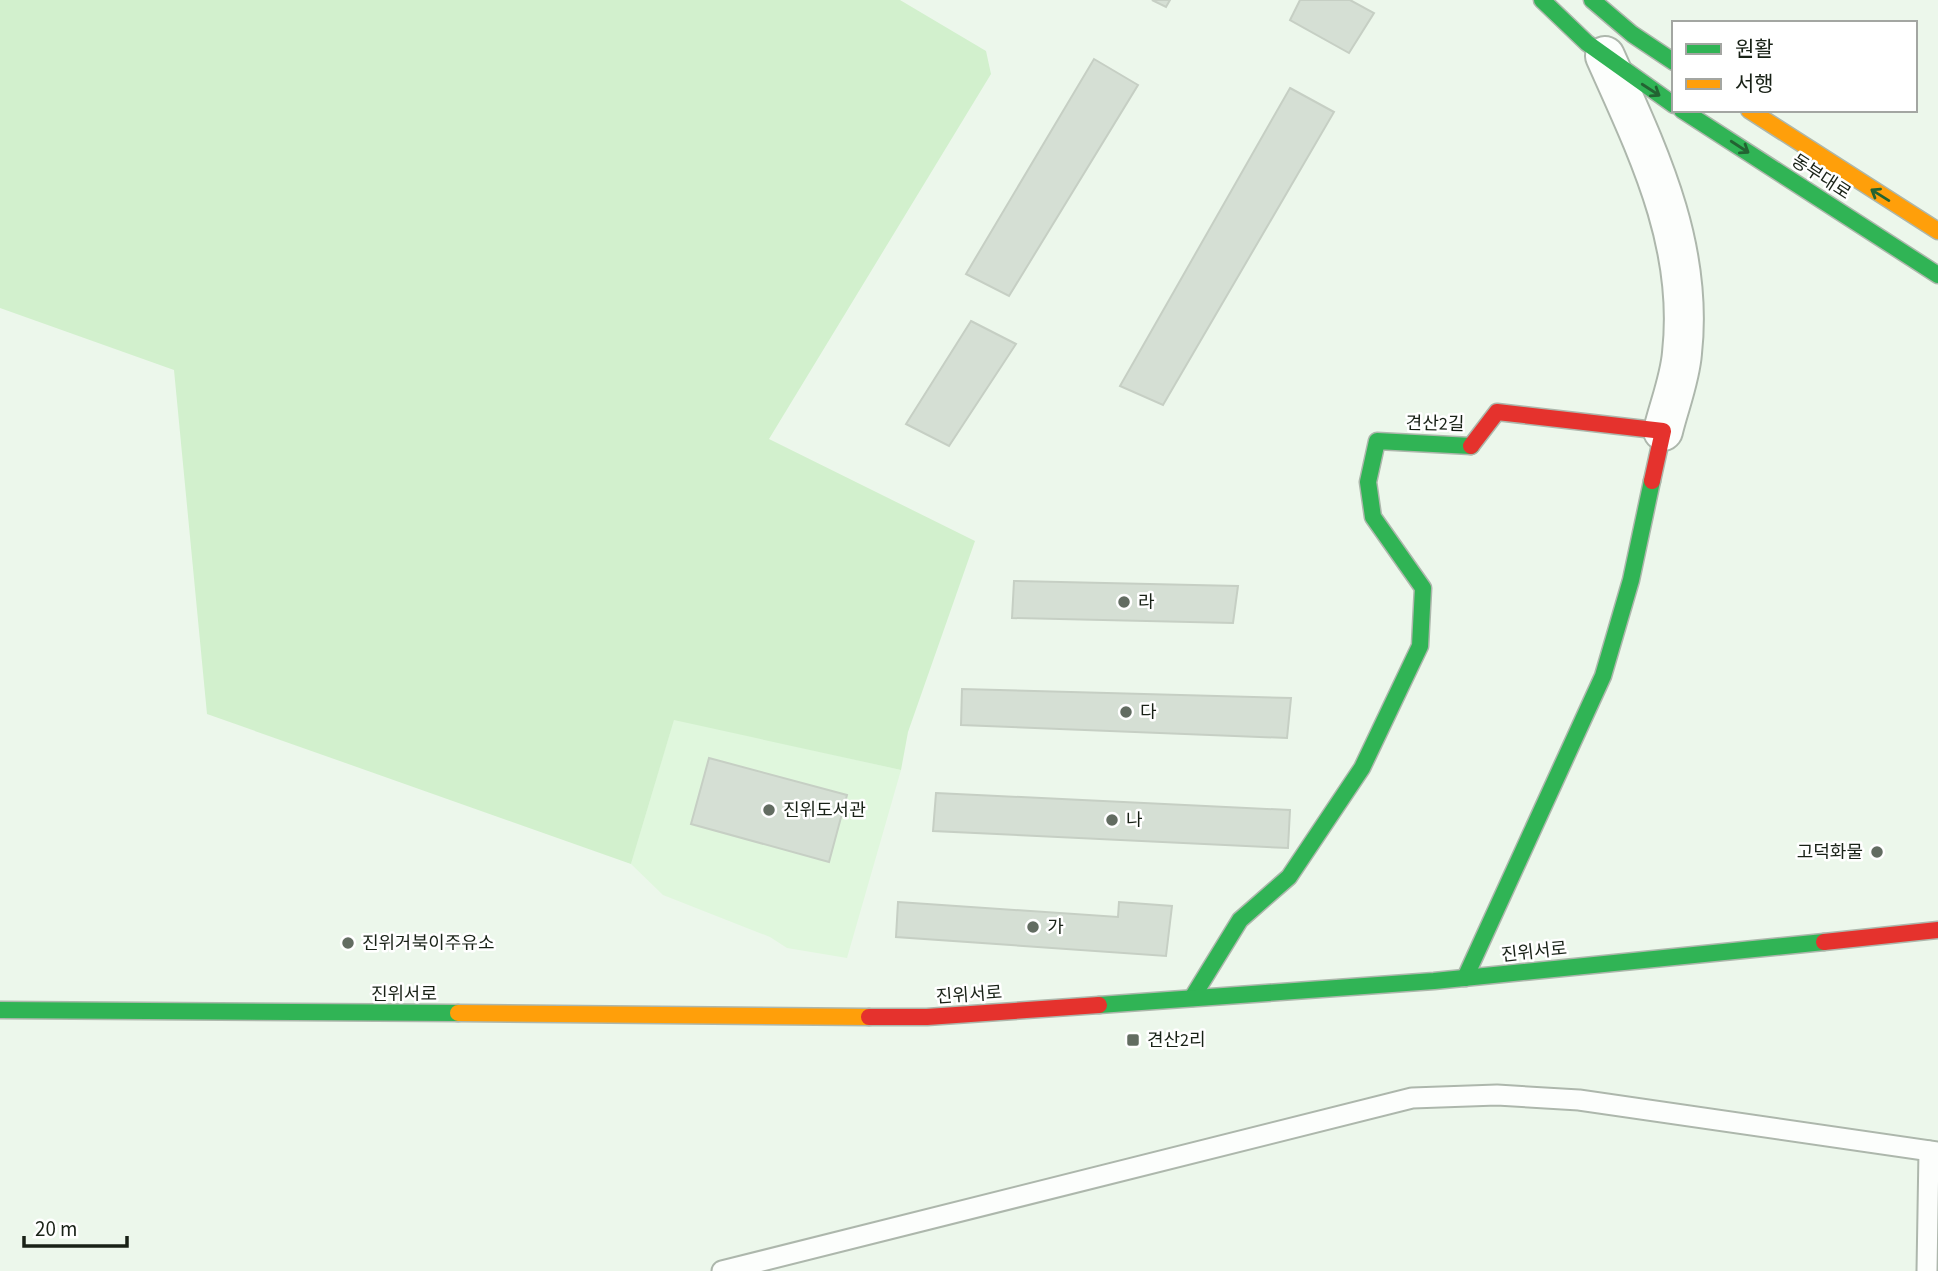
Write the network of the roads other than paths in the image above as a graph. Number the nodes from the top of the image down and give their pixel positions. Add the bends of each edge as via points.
1 (1542, 0) edge
2 (1592, 0) edge
3 (1605, 56) junction
4 (1672, 61) edge
5 (1672, 104) edge
6 (1685, 112) edge
7 (1752, 112) edge
8 (1938, 231) edge
9 (1938, 275) edge
10 (1662, 431) junction
11 (1938, 930) edge
12 (1465, 978) junction
13 (1192, 999) junction
14 (0, 1010) edge
15 (1933, 1151) edge
16 (722, 1271) edge
17 (1927, 1271) edge

1 - 3 street
2 - 4 street
3 -> 5 street
3 - 10 street via 1655,166 1683,271 1682,354
6 -> 9 street, 동부대로
8 -> 7 street, 동부대로
10 - 12 street via 1631,580 1603,676
10 - 13 street, 견산2길 via 1497,412 1470,447 1377,441 1368,482 1373,517 1423,588 1420,646 1362,768 1289,877 1240,920
11 - 12 street, 진위서로
12 - 13 street, 진위서로
13 - 14 street, 진위서로 via 927,1017
15 - 16 lane via 1579,1100 1497,1095 1412,1098
15 - 17 lane

